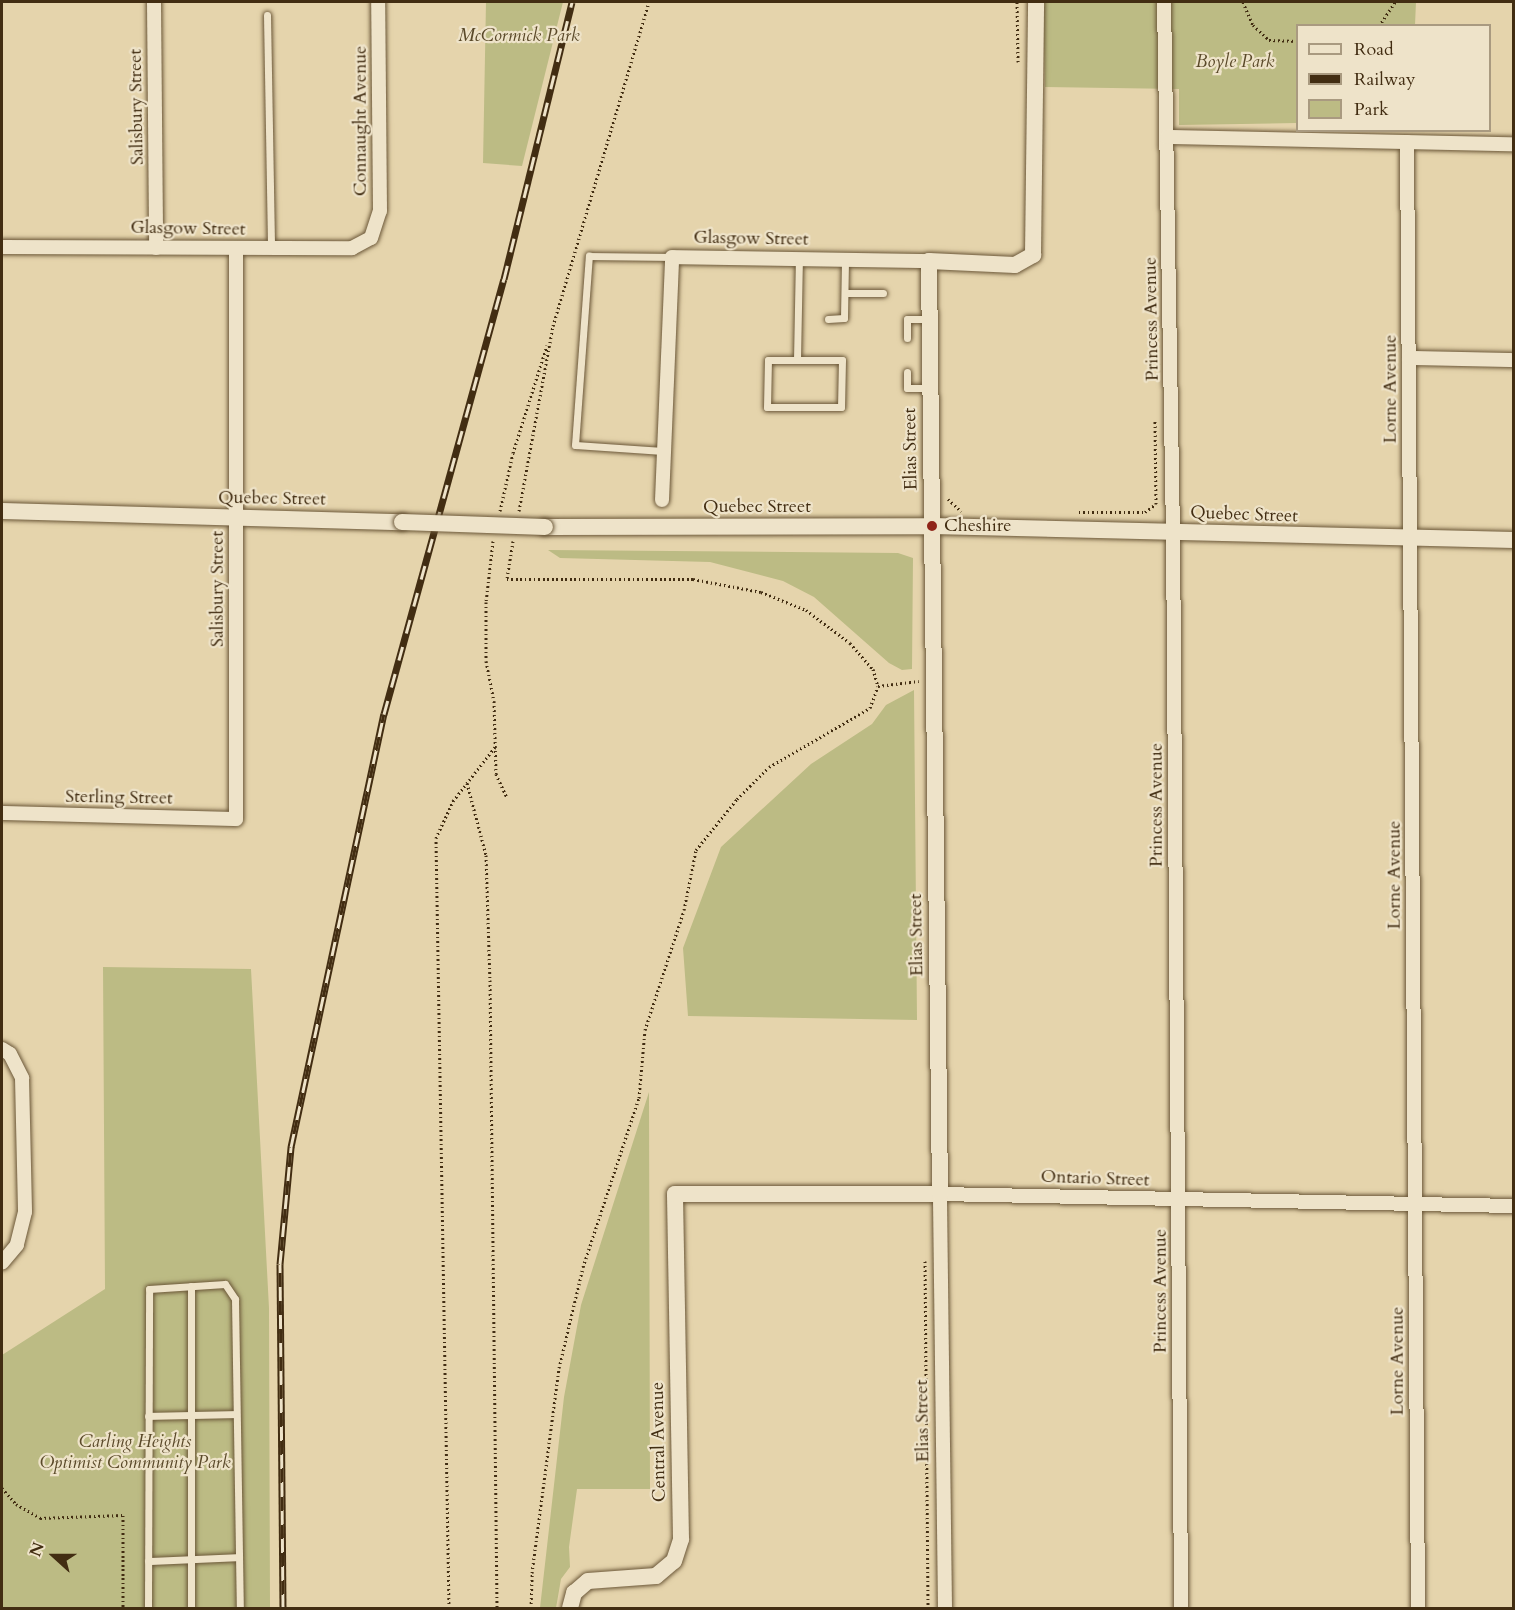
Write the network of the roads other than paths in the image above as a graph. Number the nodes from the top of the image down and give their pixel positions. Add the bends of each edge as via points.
1 (154, 2) edge
2 (378, 2) edge
3 (1036, 2) edge
4 (1164, 2) edge
5 (267, 15) dead end
6 (1167, 137) junction
7 (1407, 142) junction
8 (1514, 144) edge
9 (370, 238) joint
10 (2, 247) edge
11 (156, 248) junction
12 (236, 250) junction
13 (271, 250) junction
14 (672, 257) junction
15 (799, 259) junction
16 (845, 260) junction
17 (929, 261) junction
18 (883, 293) dead end
19 (845, 294) junction
20 (828, 319) dead end
21 (929, 319) junction
22 (907, 338) dead end
23 (1409, 358) junction
24 (797, 360) junction
25 (1514, 360) edge
26 (907, 372) dead end
27 (930, 388) junction
28 (663, 452) junction
29 (662, 500) dead end
30 (2, 511) edge
31 (236, 518) junction
32 (932, 526) junction
33 (1173, 532) junction
34 (1410, 539) junction
35 (1514, 540) edge
36 (2, 813) edge
37 (236, 819) joint
38 (2, 1049) edge
39 (675, 1194) joint
40 (940, 1194) junction
41 (1178, 1201) junction
42 (1415, 1203) junction
43 (1514, 1206) edge
44 (2, 1263) edge
45 (191, 1286) junction
46 (236, 1414) junction
47 (191, 1415) junction
48 (148, 1416) junction
49 (238, 1557) junction
50 (191, 1559) junction
51 (148, 1561) junction
52 (148, 1608) edge
53 (191, 1608) edge
54 (240, 1608) edge
55 (570, 1608) edge
56 (945, 1608) edge
57 (1181, 1608) edge
58 (1418, 1608) edge

1 - 11 street, Salisbury Street
2 - 9 street, Connaught Avenue via 380,211
3 - 17 street, Glasgow Street via 1033,255 1015,265
4 - 6 street, Princess Avenue
5 - 13 lane
6 - 7 street
6 - 33 street, Princess Avenue
7 - 8 street
7 - 23 street, Lorne Avenue
9 - 13 street, Glasgow Street via 352,248
10 - 11 street, Glasgow Street
11 - 12 street, Glasgow Street
12 - 13 street, Glasgow Street
12 - 31 street, Salisbury Street
14 - 15 street, Glasgow Street
14 - 28 street, Glasgow Street
14 - 28 lane via 590,256 575,446
15 - 16 street, Glasgow Street
15 - 24 lane
16 - 17 street, Glasgow Street
16 - 19 lane
17 - 21 street, Elias Street
18 - 19 lane
19 - 20 lane via 844,318
21 - 22 lane via 907,319
21 - 27 street, Elias Street
23 - 25 street
23 - 34 street, Lorne Avenue
24 - 24 lane via 768,360 767,406 841,407 842,360
26 - 27 lane via 907,388
27 - 32 street, Elias Street
28 - 29 street, Glasgow Street
30 - 31 street, Quebec Street
31 - 32 street, Quebec Street, bridge via 545,527
31 - 37 street, Salisbury Street
32 - 33 street, Quebec Street
32 - 40 street, Elias Street
33 - 34 street, Quebec Street
33 - 41 street, Princess Avenue
34 - 35 street, Quebec Street
34 - 42 street, Lorne Avenue
36 - 37 street, Sterling Street
38 - 44 street via 10,1054 22,1078 25,1212 17,1245
39 - 40 street, Ontario Street
39 - 55 street, Central Avenue via 681,1539 674,1561 656,1576 588,1581 574,1593
40 - 41 street, Ontario Street
40 - 56 street, Elias Street
41 - 42 street, Ontario Street
41 - 57 street, Princess Avenue
42 - 43 street, Ontario Street
42 - 58 street, Lorne Avenue
45 - 46 lane via 225,1284 232,1290
45 - 47 lane
45 - 48 lane via 149,1289
46 - 47 lane
46 - 49 lane
47 - 48 lane
47 - 50 lane
48 - 51 lane
49 - 50 lane
49 - 54 lane
50 - 51 lane
50 - 53 lane
51 - 52 lane

